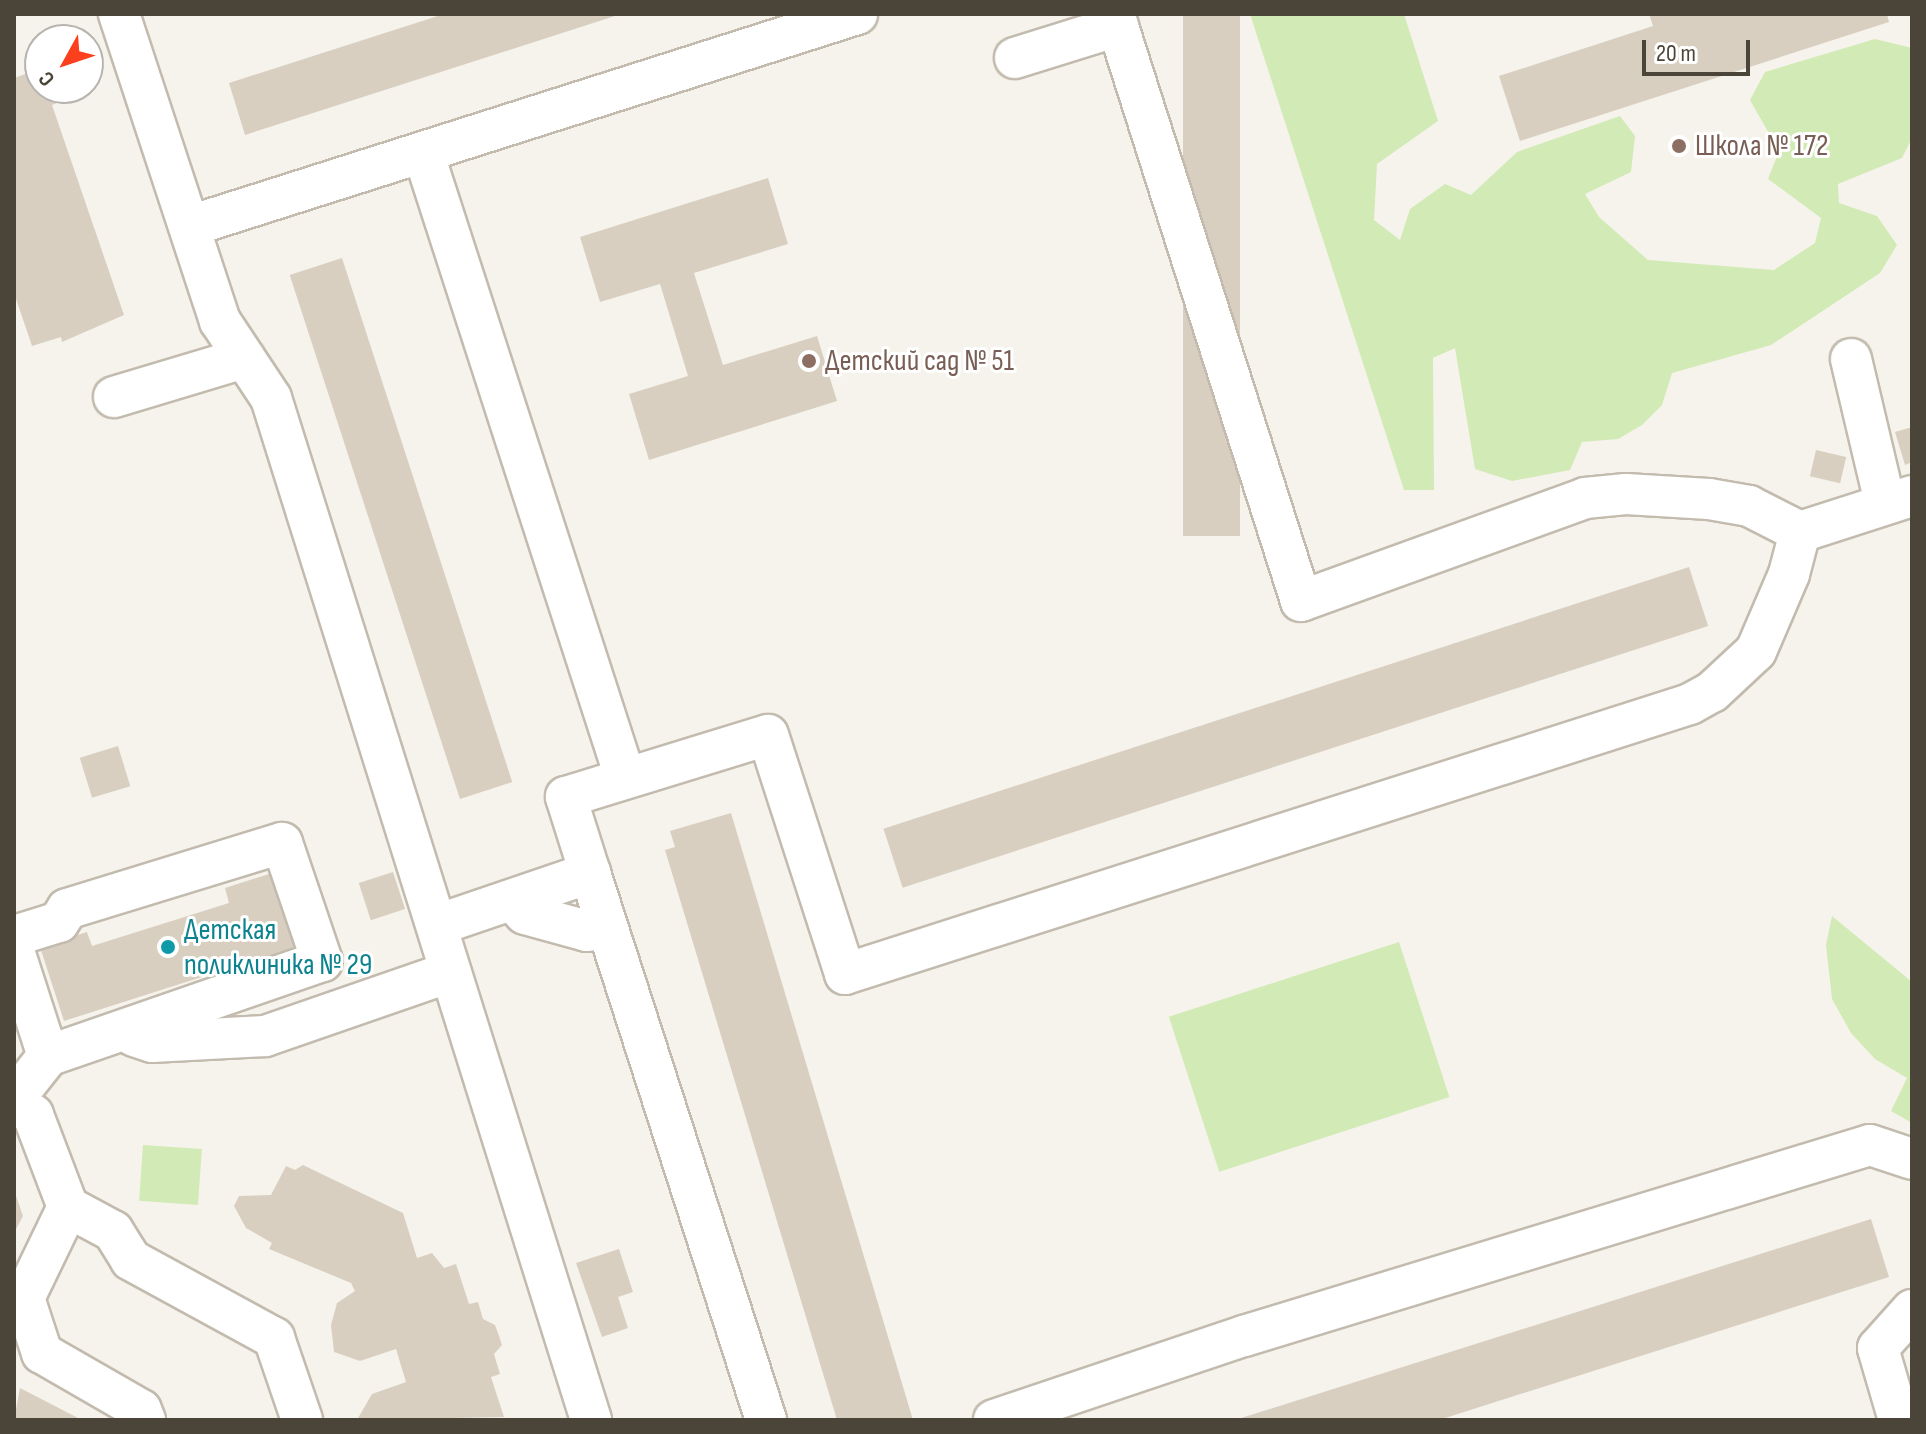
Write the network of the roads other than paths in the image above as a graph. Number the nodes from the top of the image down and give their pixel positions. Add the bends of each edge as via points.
1 (119, 14) edge
2 (857, 14) edge
3 (1116, 20) edge
4 (1015, 58) dead end
5 (423, 152) junction
6 (190, 226) junction
7 (244, 358) junction
8 (1851, 359) dead end
9 (114, 397) dead end
10 (1898, 499) edge
11 (1800, 532) junction
12 (625, 777) junction
13 (590, 873) junction
14 (512, 900) junction
15 (437, 925) junction
16 (607, 928) junction
17 (14, 936) edge
18 (14, 951) edge
19 (322, 961) junction
20 (450, 972) junction
21 (340, 1010) junction
22 (123, 1033) junction
23 (48, 1056) junction
24 (14, 1101) edge
25 (1912, 1159) edge
26 (68, 1207) junction
27 (1912, 1310) edge
28 (145, 1420) edge
29 (302, 1420) edge
30 (591, 1420) edge
31 (766, 1420) edge
32 (994, 1420) edge
33 (1899, 1420) edge

1 - 6 lane
2 - 5 lane
3 - 4 lane
3 - 11 lane via 1301,601 1585,498 1626,494 1709,499 1749,506
5 - 6 lane
5 - 12 lane
6 - 7 lane via 220,321
7 - 9 lane
7 - 15 lane via 271,398
8 - 10 lane
10 - 11 lane
11 - 12 lane via 1789,574 1756,651 1712,692 1690,704 845,974 768,735
12 - 13 lane via 566,797
13 - 14 lane
13 - 16 lane
14 - 15 lane
14 - 16 lane via 525,914 587,931
15 - 20 lane
16 - 31 lane
17 - 19 lane via 59,922 67,909 282,843
18 - 23 lane
19 - 21 lane
19 - 22 lane
20 - 21 lane
20 - 30 lane
21 - 22 lane via 265,1036 152,1042
22 - 23 lane
23 - 24 lane
24 - 26 lane via 33,1115
25 - 32 lane via 1870,1145 1244,1336
26 - 28 lane via 24,1298 42,1353 141,1410
26 - 29 lane via 113,1231 131,1260 274,1338
27 - 33 lane via 1878,1348

